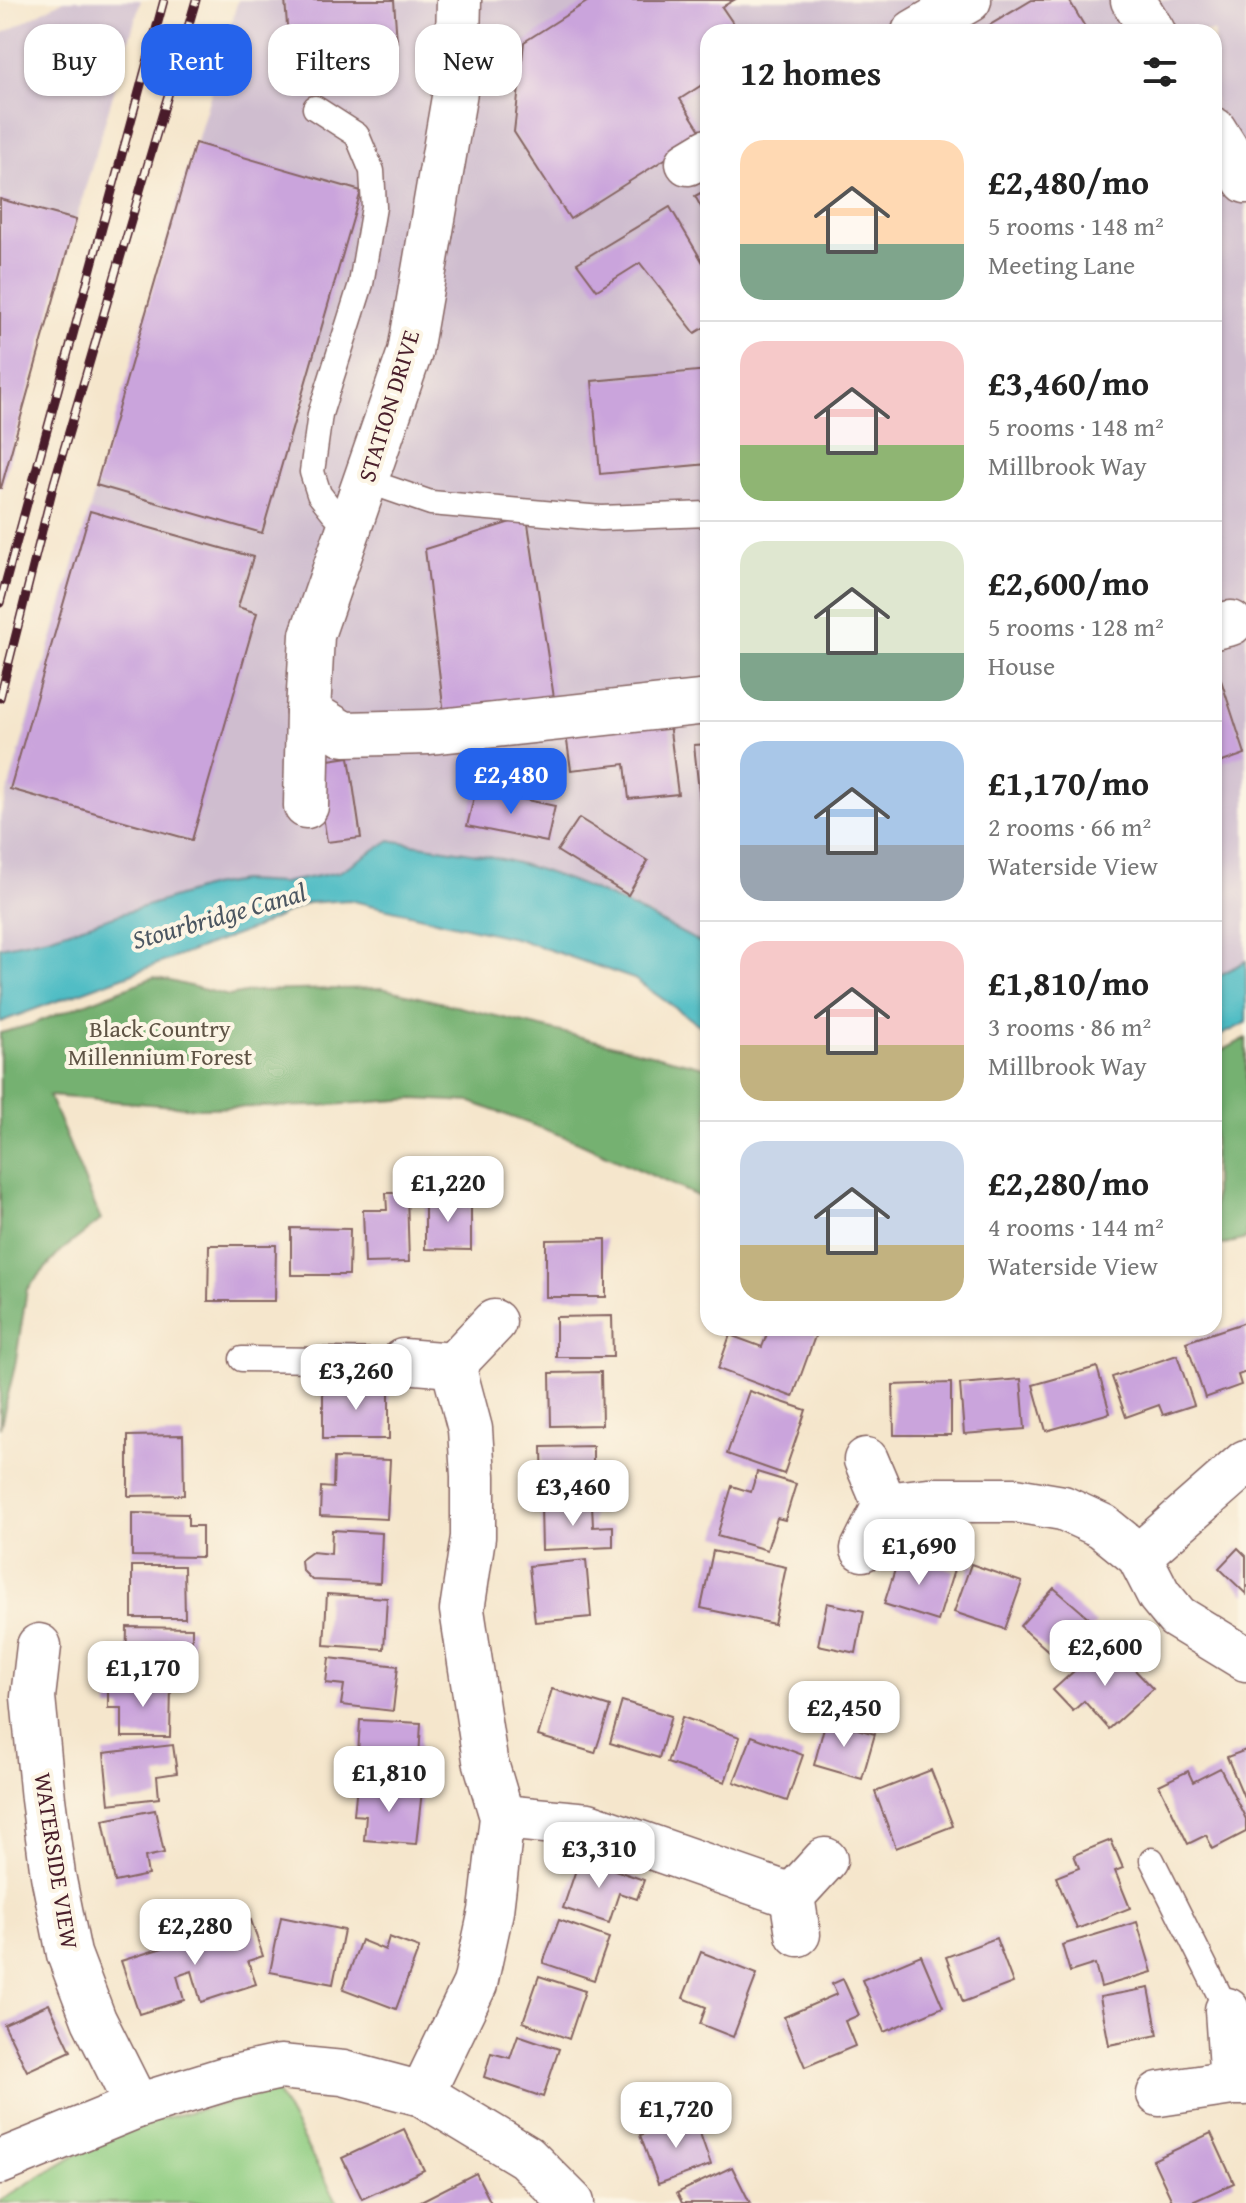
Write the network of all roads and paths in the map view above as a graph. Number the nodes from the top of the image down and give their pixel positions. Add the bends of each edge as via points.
1 (459, 0) edge
2 (969, 0) edge
3 (1133, 0) edge
4 (928, 24) edge
5 (1148, 24) edge
6 (315, 108) dead end
7 (1222, 143) edge
8 (1246, 181) edge
9 (367, 481) junction
10 (700, 514) edge
11 (352, 521) junction
12 (700, 703) edge
13 (308, 712) junction
14 (306, 806) dead end
15 (494, 1322) dead end
16 (242, 1359) dead end
17 (403, 1361) joint
18 (453, 1365) junction
19 (866, 1460) dead end
20 (1246, 1462) edge
21 (885, 1505) junction
22 (863, 1549) dead end
23 (1139, 1556) junction
24 (39, 1646) dead end
25 (1246, 1659) edge
26 (17, 1698) edge
27 (502, 1817) junction
28 (825, 1860) dead end
29 (1152, 1860) dead end
30 (1227, 2010) joint
31 (1239, 2083) edge
32 (422, 2094) junction
33 (1159, 2094) dead end
34 (137, 2106) junction
35 (0, 2162) edge
36 (572, 2203) edge

1 - 9 street, STATION DRIVE via 457,80 410,352
2 - 4 street
3 - 5 street
6 - 11 lane via 357,135 372,171 374,207 361,284 320,414 312,472 319,494 334,513
7 - 8 street
9 - 10 lane via 431,503 601,518
9 - 11 street, STATION DRIVE
11 - 13 street, STATION DRIVE via 312,635
12 - 13 street via 416,732 344,734
13 - 14 street, STATION DRIVE
15 - 18 street
16 - 17 lane
17 - 18 street
18 - 27 street via 470,1429 473,1476 473,1537 462,1610 485,1760
19 - 21 street
20 - 23 street
21 - 22 street
21 - 23 street via 1015,1500 1063,1508 1102,1526
23 - 25 street via 1177,1617
24 - 26 street, WATERSIDE VIEW
26 - 34 street, WATERSIDE VIEW via 69,1954 94,2020
27 - 28 street via 588,1825 795,1915
27 - 32 street via 491,1911 475,1984
29 - 30 lane
30 - 31 street
31 - 33 street
32 - 34 street via 343,2073 280,2067
32 - 36 street via 526,2157
34 - 35 street

